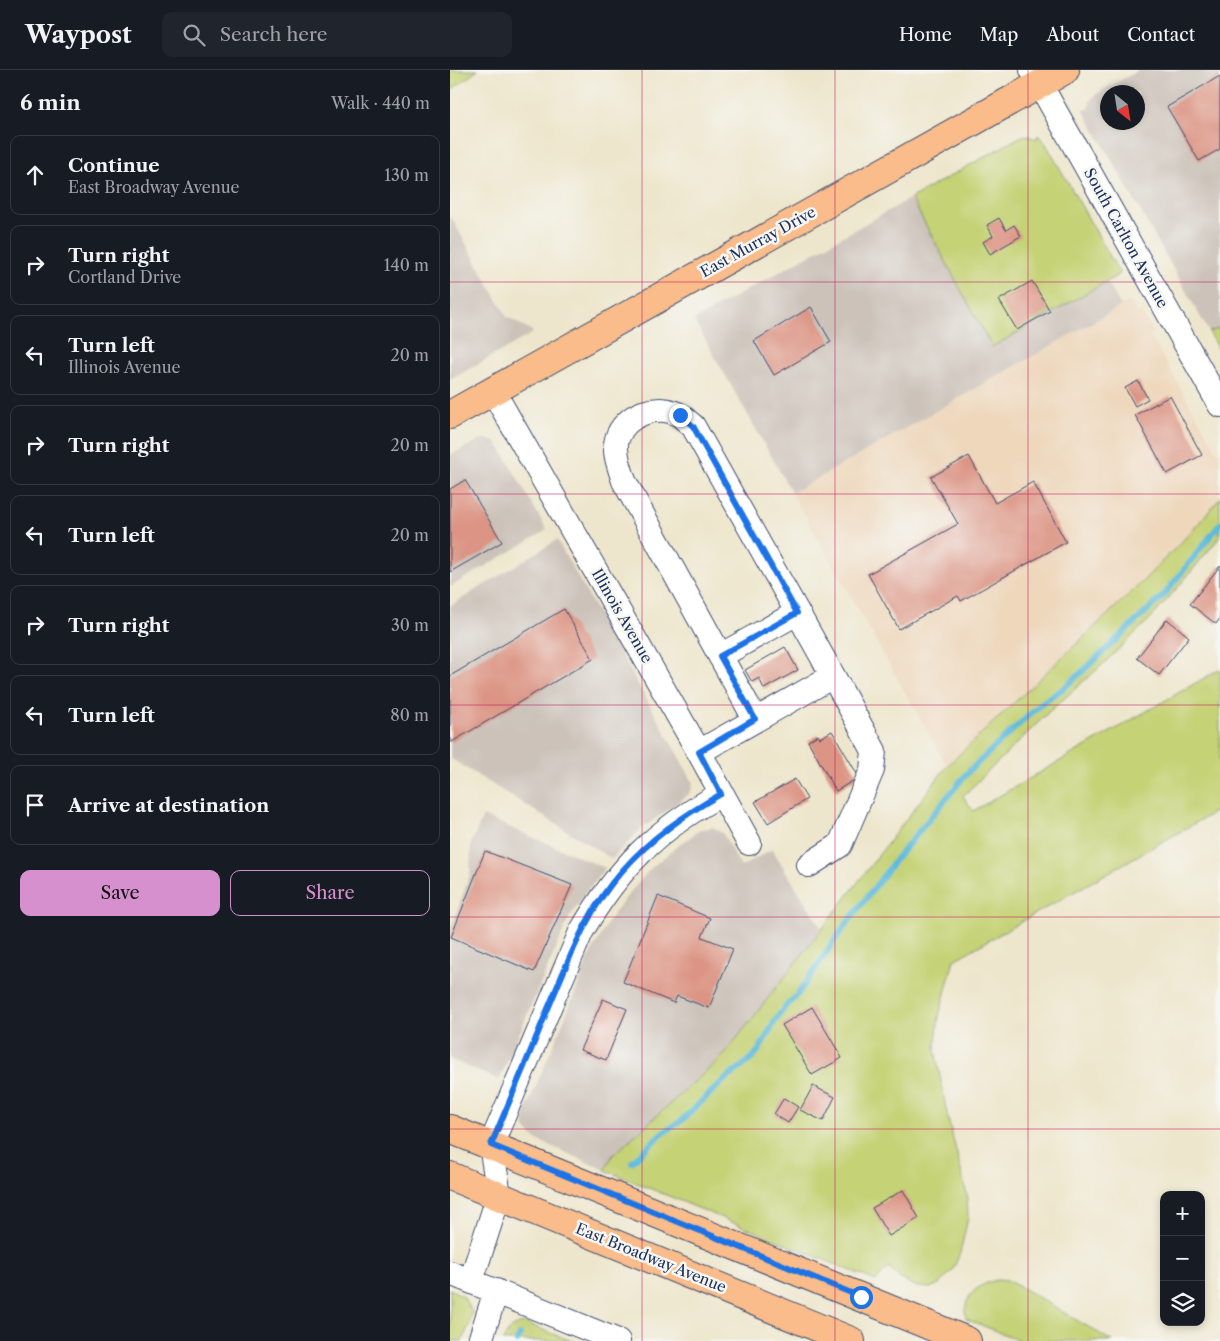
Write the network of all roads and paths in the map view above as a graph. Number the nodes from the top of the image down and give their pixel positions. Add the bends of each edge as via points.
1 (1065, 70) edge
2 (1036, 77) edge
3 (493, 391) junction
4 (1220, 405) edge
5 (450, 415) edge
6 (797, 613) junction
7 (720, 656) junction
8 (833, 676) junction
9 (755, 719) junction
10 (699, 752) junction
11 (721, 794) junction
12 (749, 843) dead end
13 (809, 865) dead end
14 (450, 1129) edge
15 (491, 1145) junction
16 (450, 1176) edge
17 (499, 1195) junction
18 (460, 1277) edge
19 (496, 1291) junction
20 (933, 1334) edge
21 (480, 1341) edge
22 (618, 1341) edge
23 (851, 1341) edge
24 (967, 1341) edge

1 - 2 main road, East Murray Drive
2 - 3 main road, East Murray Drive
2 - 4 street, South Carlton Avenue
3 - 5 main road, East Murray Drive
3 - 10 street, Illinois Avenue
6 - 7 street
6 - 7 street via 693,426 680,415 660,410 643,412 626,422 617,440 617,459 624,481
6 - 8 street
7 - 9 street
8 - 9 street
8 - 13 street via 874,751 872,770 840,845
9 - 10 street
10 - 11 street, Illinois Avenue
11 - 12 street, Illinois Avenue
11 - 15 street via 690,812 649,843 621,872 596,907 571,953
14 - 15 main road
15 - 17 street
15 - 20 main road
16 - 17 main road, East Broadway Avenue
17 - 18 street
17 - 23 main road, East Broadway Avenue
18 - 19 street
19 - 21 street
19 - 22 street
20 - 24 main road

